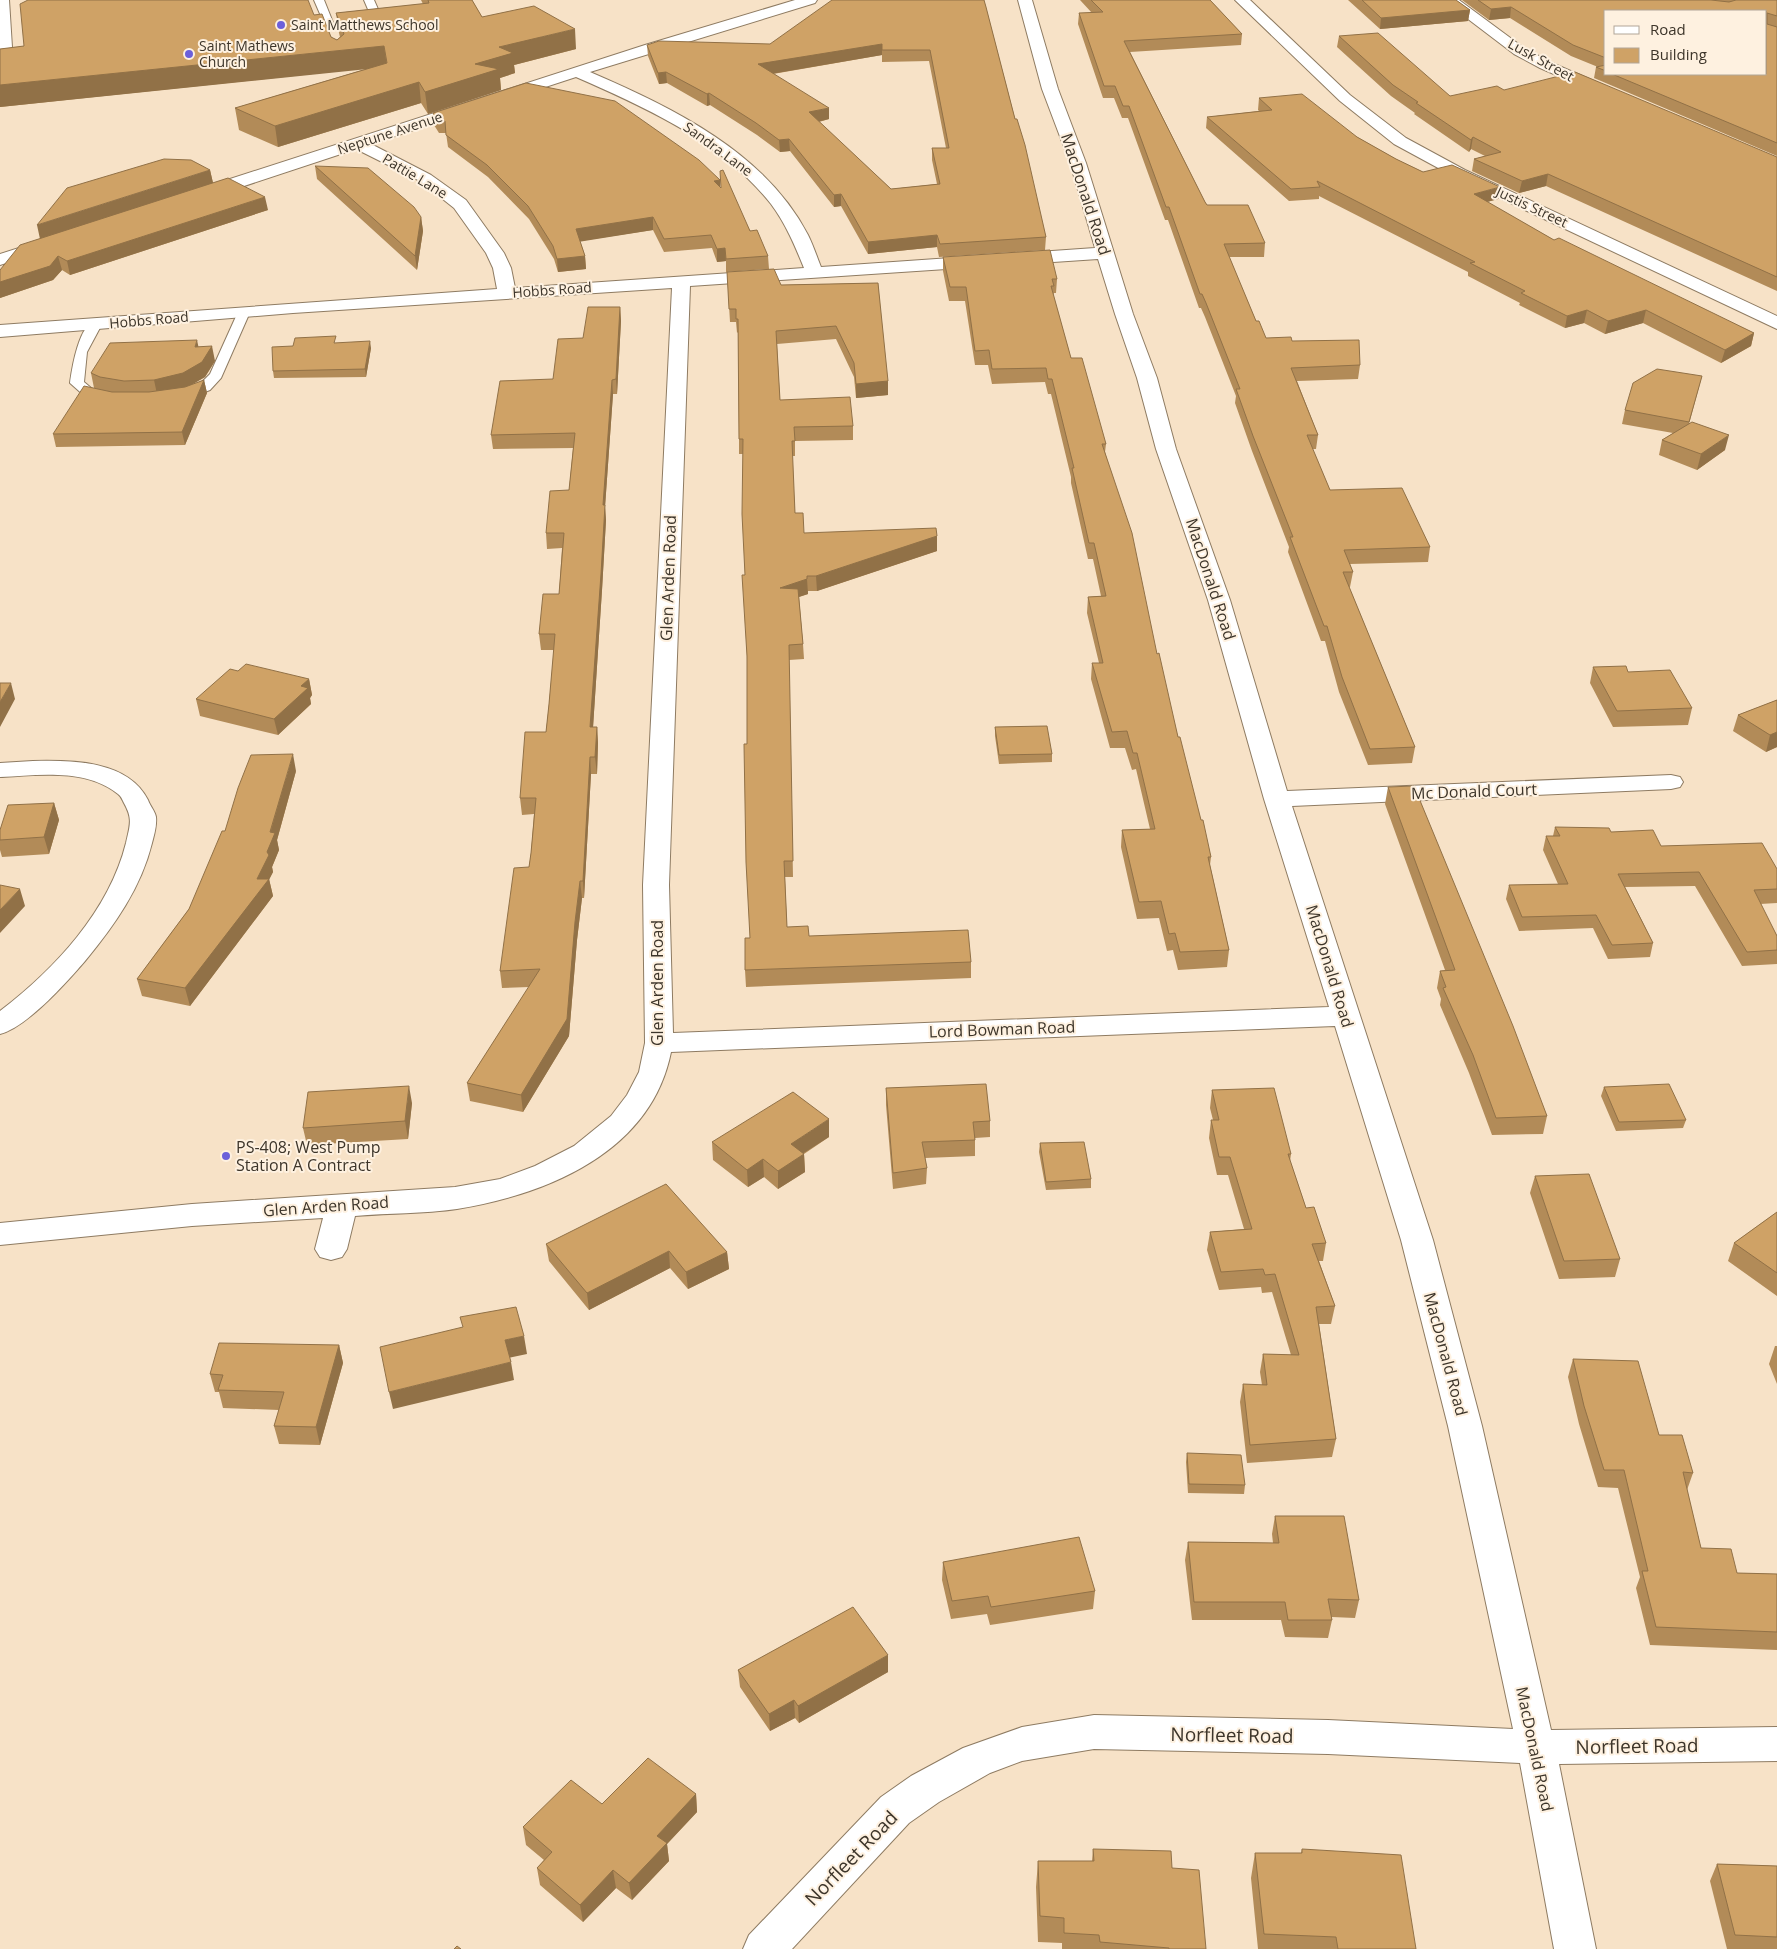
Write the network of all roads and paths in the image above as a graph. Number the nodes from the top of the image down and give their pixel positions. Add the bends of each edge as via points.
1 (2, 0) edge
2 (319, 0) edge
3 (369, 0) edge
4 (810, 0) edge
5 (1025, 0) edge
6 (1242, 0) edge
7 (1450, 0) edge
8 (736, 21) junction
9 (760, 30) dead end
10 (6, 63) edge
11 (577, 72) junction
12 (1615, 96) edge
13 (358, 144) junction
14 (190, 198) edge
15 (60, 240) edge
16 (1105, 253) junction
17 (0, 260) edge
18 (815, 273) junction
19 (681, 282) junction
20 (506, 294) junction
21 (244, 312) junction
22 (1777, 323) edge
23 (96, 324) junction
24 (0, 331) edge
25 (172, 398) edge
26 (116, 399) edge
27 (0, 770) edge
28 (1671, 782) dead end
29 (1277, 798) junction
30 (1345, 1016) junction
31 (0, 1025) edge
32 (659, 1043) junction
33 (342, 1205) junction
34 (0, 1234) edge
35 (330, 1249) dead end
36 (1777, 1744) edge
37 (1536, 1747) junction
38 (764, 1949) edge
39 (1575, 1949) edge

1 - 10 street
2 - 3 lane via 332,32 379,23
4 - 8 street, Neptune Avenue
5 - 16 street, MacDonald Road via 1050,89 1078,163
6 - 22 street, Justis Street via 1345,98 1400,141 1459,173
7 - 12 street, Lusk Street via 1519,51
8 - 9 street
8 - 11 street, Neptune Avenue
11 - 13 street, Neptune Avenue
11 - 18 street, Sandra Lane via 684,124 741,163 785,209 801,234
13 - 14 street, Neptune Avenue
13 - 20 street, Pattie Lane via 402,165 460,204 488,240 501,265
15 - 17 street
16 - 18 street, Hobbs Road
16 - 29 street, MacDonald Road via 1147,378 1166,449 1219,600
18 - 19 street, Hobbs Road
19 - 20 street, Hobbs Road
19 - 32 street, Glen Arden Road via 656,885
20 - 21 street, Hobbs Road
21 - 23 street, Hobbs Road
21 - 25 lane via 216,375 205,387
23 - 24 street, Hobbs Road
23 - 26 lane via 81,352 77,383 93,396
27 - 31 street via 54,768 110,778 130,790 143,816 139,848 122,888 97,928 64,969
28 - 29 street, Mc Donald Court
29 - 30 street, MacDonald Road
30 - 32 street, Lord Bowman Road
30 - 37 street, MacDonald Road via 1417,1240 1463,1417
32 - 33 street, Glen Arden Road via 653,1072 639,1100 621,1123 585,1153 546,1174 502,1189 456,1198
33 - 34 street, Glen Arden Road via 192,1215
33 - 35 street
36 - 37 street, Norfleet Road
37 - 38 street, Norfleet Road via 1328,1737 1094,1732 1022,1744 977,1760 924,1789 895,1810
37 - 39 street, MacDonald Road

